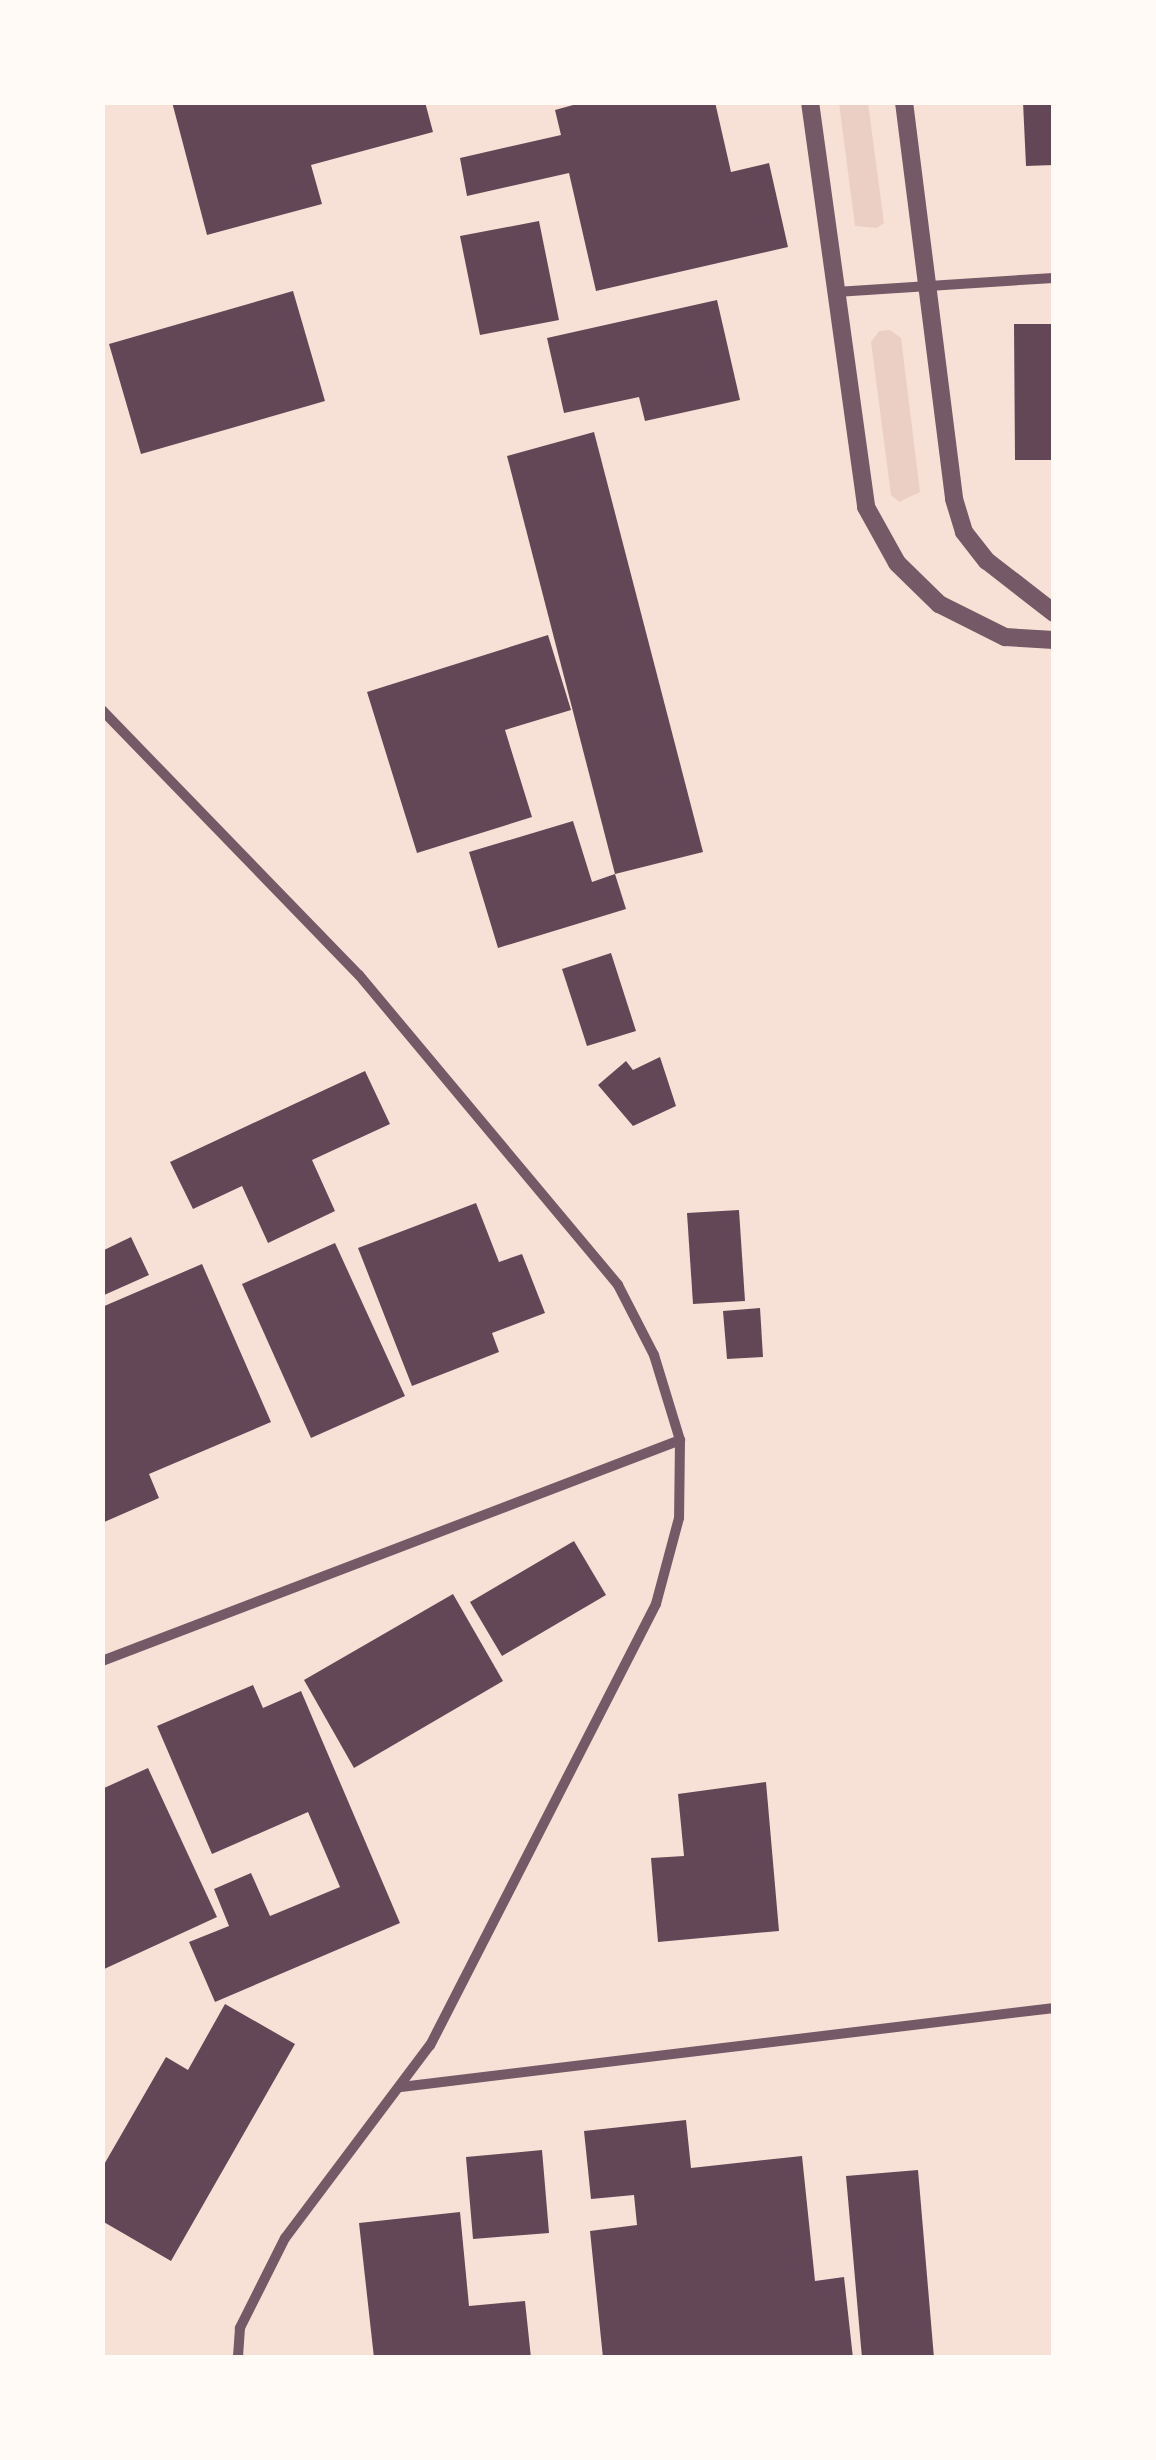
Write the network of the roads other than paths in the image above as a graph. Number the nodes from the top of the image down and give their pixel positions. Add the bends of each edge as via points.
1 (810, 102) edge
2 (904, 102) edge
3 (1054, 278) edge
4 (928, 286) junction
5 (836, 292) junction
6 (1054, 612) edge
7 (1054, 640) edge
8 (102, 710) edge
9 (680, 1440) junction
10 (102, 1662) edge
11 (1054, 2008) edge
12 (401, 2088) junction
13 (238, 2358) edge

1 - 5 street
2 - 4 street
3 - 4 street
4 - 5 street
4 - 6 street via 954,500 964,532 987,561
5 - 7 street via 866,507 897,563 938,604 1006,636
8 - 9 street via 359,975 618,1285 654,1356
9 - 10 street
9 - 12 street via 679,1518 656,1604 430,2045
11 - 12 street
12 - 13 street via 285,2238 240,2328

